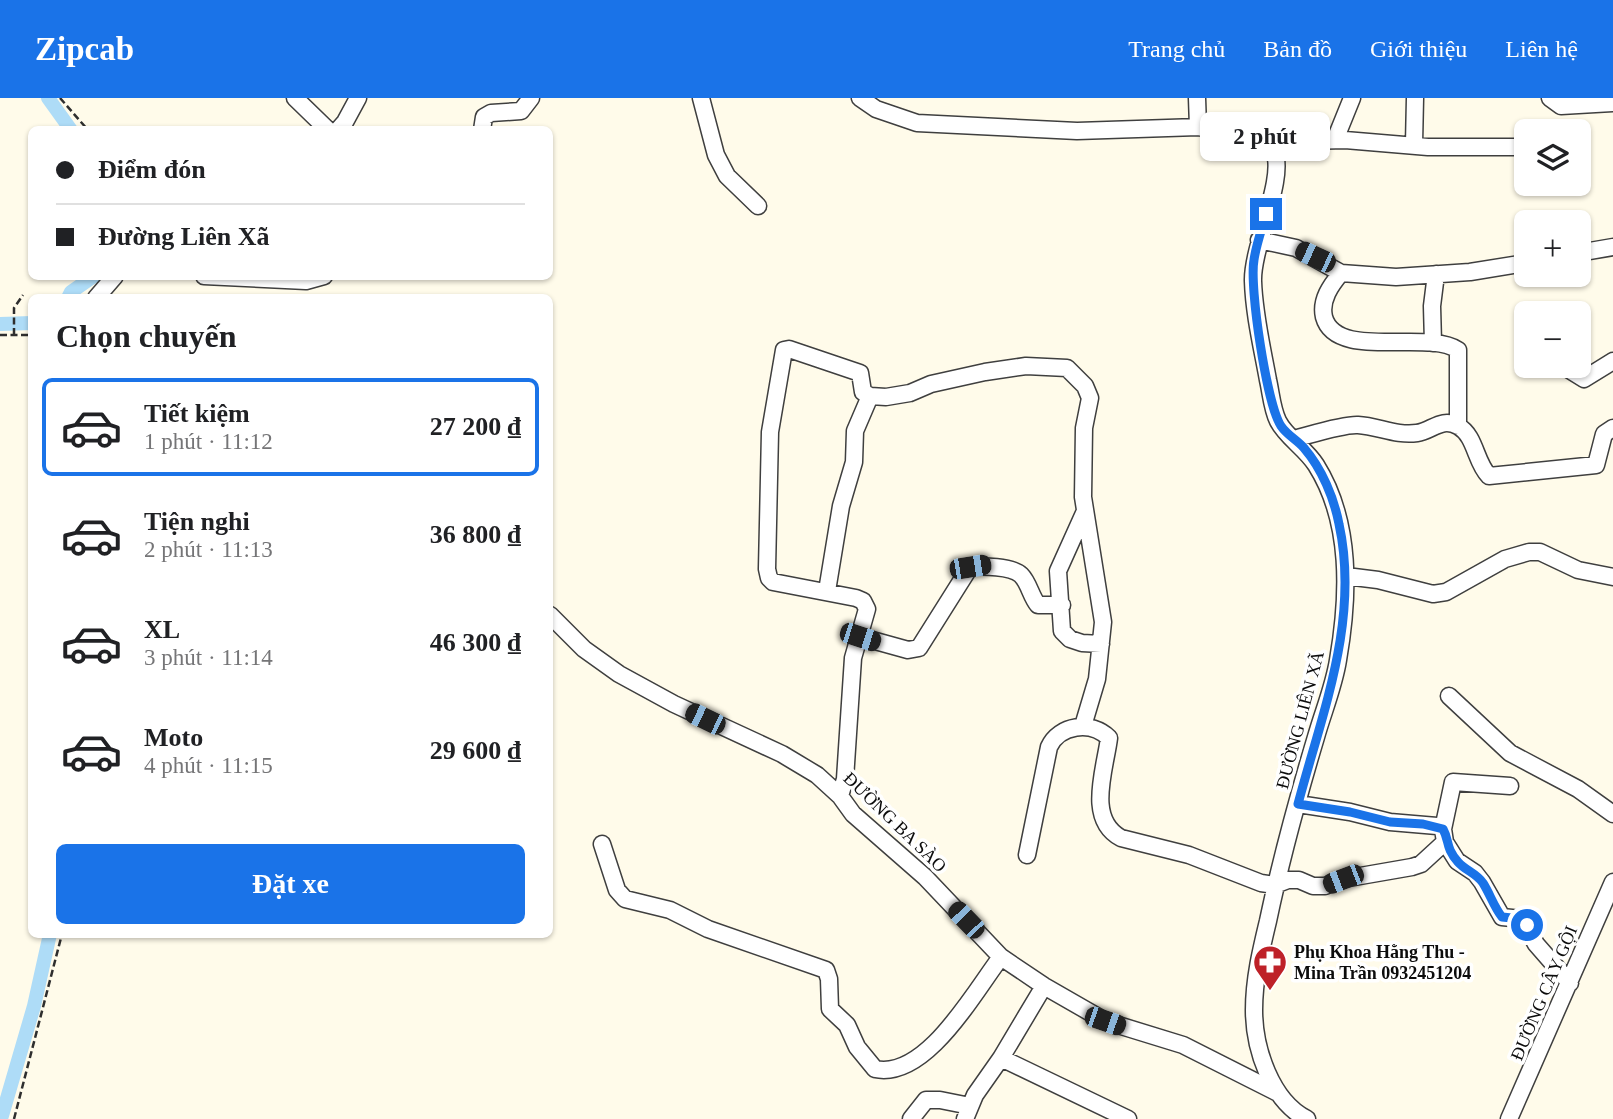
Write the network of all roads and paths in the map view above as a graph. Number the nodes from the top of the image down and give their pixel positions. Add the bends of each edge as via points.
1 (60, 98) edge
2 (295, 98) edge
3 (358, 98) edge
4 (531, 98) edge
5 (701, 98) edge
6 (860, 98) edge
7 (1197, 98) edge
8 (1352, 98) edge
9 (1415, 98) edge
10 (1550, 98) edge
11 (1613, 103) edge
12 (84, 126) edge
13 (324, 126) edge
14 (342, 126) edge
15 (483, 126) edge
16 (1198, 127) junction
17 (1335, 140) junction
18 (1268, 142) junction
19 (1414, 144) junction
20 (1514, 148) edge
21 (758, 206) dead end
22 (1259, 240) junction
23 (1613, 247) edge
24 (1591, 251) edge
25 (1514, 264) edge
26 (1341, 273) junction
27 (1436, 274) junction
28 (112, 280) edge
29 (286, 280) edge
30 (310, 280) edge
31 (100, 294) edge
32 (23, 295) dead end
33 (0, 335) edge
34 (13, 335) junction
35 (28, 335) edge
36 (1433, 343) junction
37 (1613, 361) edge
38 (1591, 375) edge
39 (870, 396) junction
40 (1458, 426) junction
41 (1613, 428) edge
42 (1294, 439) junction
43 (1085, 511) junction
44 (1346, 576) junction
45 (1613, 577) edge
46 (827, 591) junction
47 (1062, 605) junction
48 (553, 618) edge
49 (860, 637) junction
50 (1101, 644) junction
51 (1449, 696) dead end
52 (1083, 726) junction
53 (1510, 786) dead end
54 (841, 796) junction
55 (1298, 804) junction
56 (1613, 814) edge
57 (1444, 835) junction
58 (602, 844) dead end
59 (1027, 855) dead end
60 (1613, 882) edge
61 (1275, 885) junction
62 (61, 938) edge
63 (1001, 957) junction
64 (1570, 983) junction
65 (1044, 986) junction
66 (1002, 1058) junction
67 (1278, 1093) junction
68 (968, 1112) edge
69 (1301, 1118) edge
70 (14, 1119) edge
71 (911, 1119) edge
72 (1128, 1119) edge
73 (1509, 1119) edge

1 - 12 path
2 - 13 street
3 - 14 street
4 - 15 street via 521,111 484,117
5 - 21 street via 716,155 727,176
6 - 16 street via 876,109 917,123 1087,132
7 - 16 street
8 - 17 street
9 - 19 street
10 - 11 street via 1561,106
16 - 18 street
17 - 18 street
17 - 19 street
18 - 22 street, ĐƯỜNG LIÊN XÃ via 1277,167
19 - 20 street
22 - 26 street via 1296,248
22 - 42 street, ĐƯỜNG LIÊN XÃ via 1253,280 1258,329 1275,414
23 - 24 street
25 - 27 street
26 - 27 street
26 - 36 street via 1322,307 1329,329 1338,337
27 - 36 street
28 - 31 street
29 - 30 street
32 - 34 path via 14,308
33 - 34 path
34 - 35 path
36 - 40 street via 1458,350
37 - 38 street
39 - 43 street via 910,393 930,384 1026,366 1067,368 1090,398 1083,457
39 - 46 street via 855,431 854,463 841,506
39 - 46 street via 863,392 860,373 784,350 770,432 767,569 774,582
40 - 41 street via 1468,435 1489,476 1596,465 1604,434
40 - 42 street via 1447,422 1404,434 1358,425
42 - 44 street, ĐƯỜNG LIÊN XÃ via 1318,467 1332,499
43 - 47 street via 1058,571
43 - 50 street via 1100,593
44 - 45 street via 1433,594 1446,592 1505,559 1540,552 1578,570
44 - 55 street, ĐƯỜNG LIÊN XÃ via 1338,662
46 - 49 street via 863,601 867,609
47 - 49 street via 1038,605 1022,576 1013,570 970,567 919,648 908,650
47 - 50 street via 1062,631 1070,639
48 - 54 street, ĐƯỜNG BA SÀO via 584,649 619,674 674,705 782,754
49 - 54 street via 853,658
50 - 52 street via 1097,679
51 - 56 street via 1510,753 1578,789
52 - 59 street via 1061,731 1049,747
52 - 61 street via 1109,737 1101,814 1113,833
53 - 57 street via 1453,782
54 - 63 street, ĐƯỜNG BA SÀO via 853,814 925,877
55 - 57 street via 1423,824
55 - 61 street, ĐƯỜNG LIÊN XÃ
57 - 61 street via 1421,864 1405,869 1325,886 1299,880
57 - 64 street via 1457,861 1482,881 1502,917 1522,919 1536,944
58 - 63 street via 617,890 625,899 670,910 708,929 826,970 830,1009 847,1025 856,1047 875,1069 898,1069 923,1055
60 - 64 street, ĐƯỜNG CÂY GỘI
61 - 67 street, ĐƯỜNG LIÊN XÃ via 1256,976 1254,1011 1258,1040
62 - 70 path
63 - 65 street, ĐƯỜNG BA SÀO
64 - 73 street, ĐƯỜNG CÂY GỘI
65 - 66 street
65 - 67 street, ĐƯỜNG BA SÀO via 1105,1021 1183,1045
66 - 68 street
66 - 72 street
67 - 69 street, ĐƯỜNG LIÊN XÃ
68 - 71 street via 940,1100 926,1100

